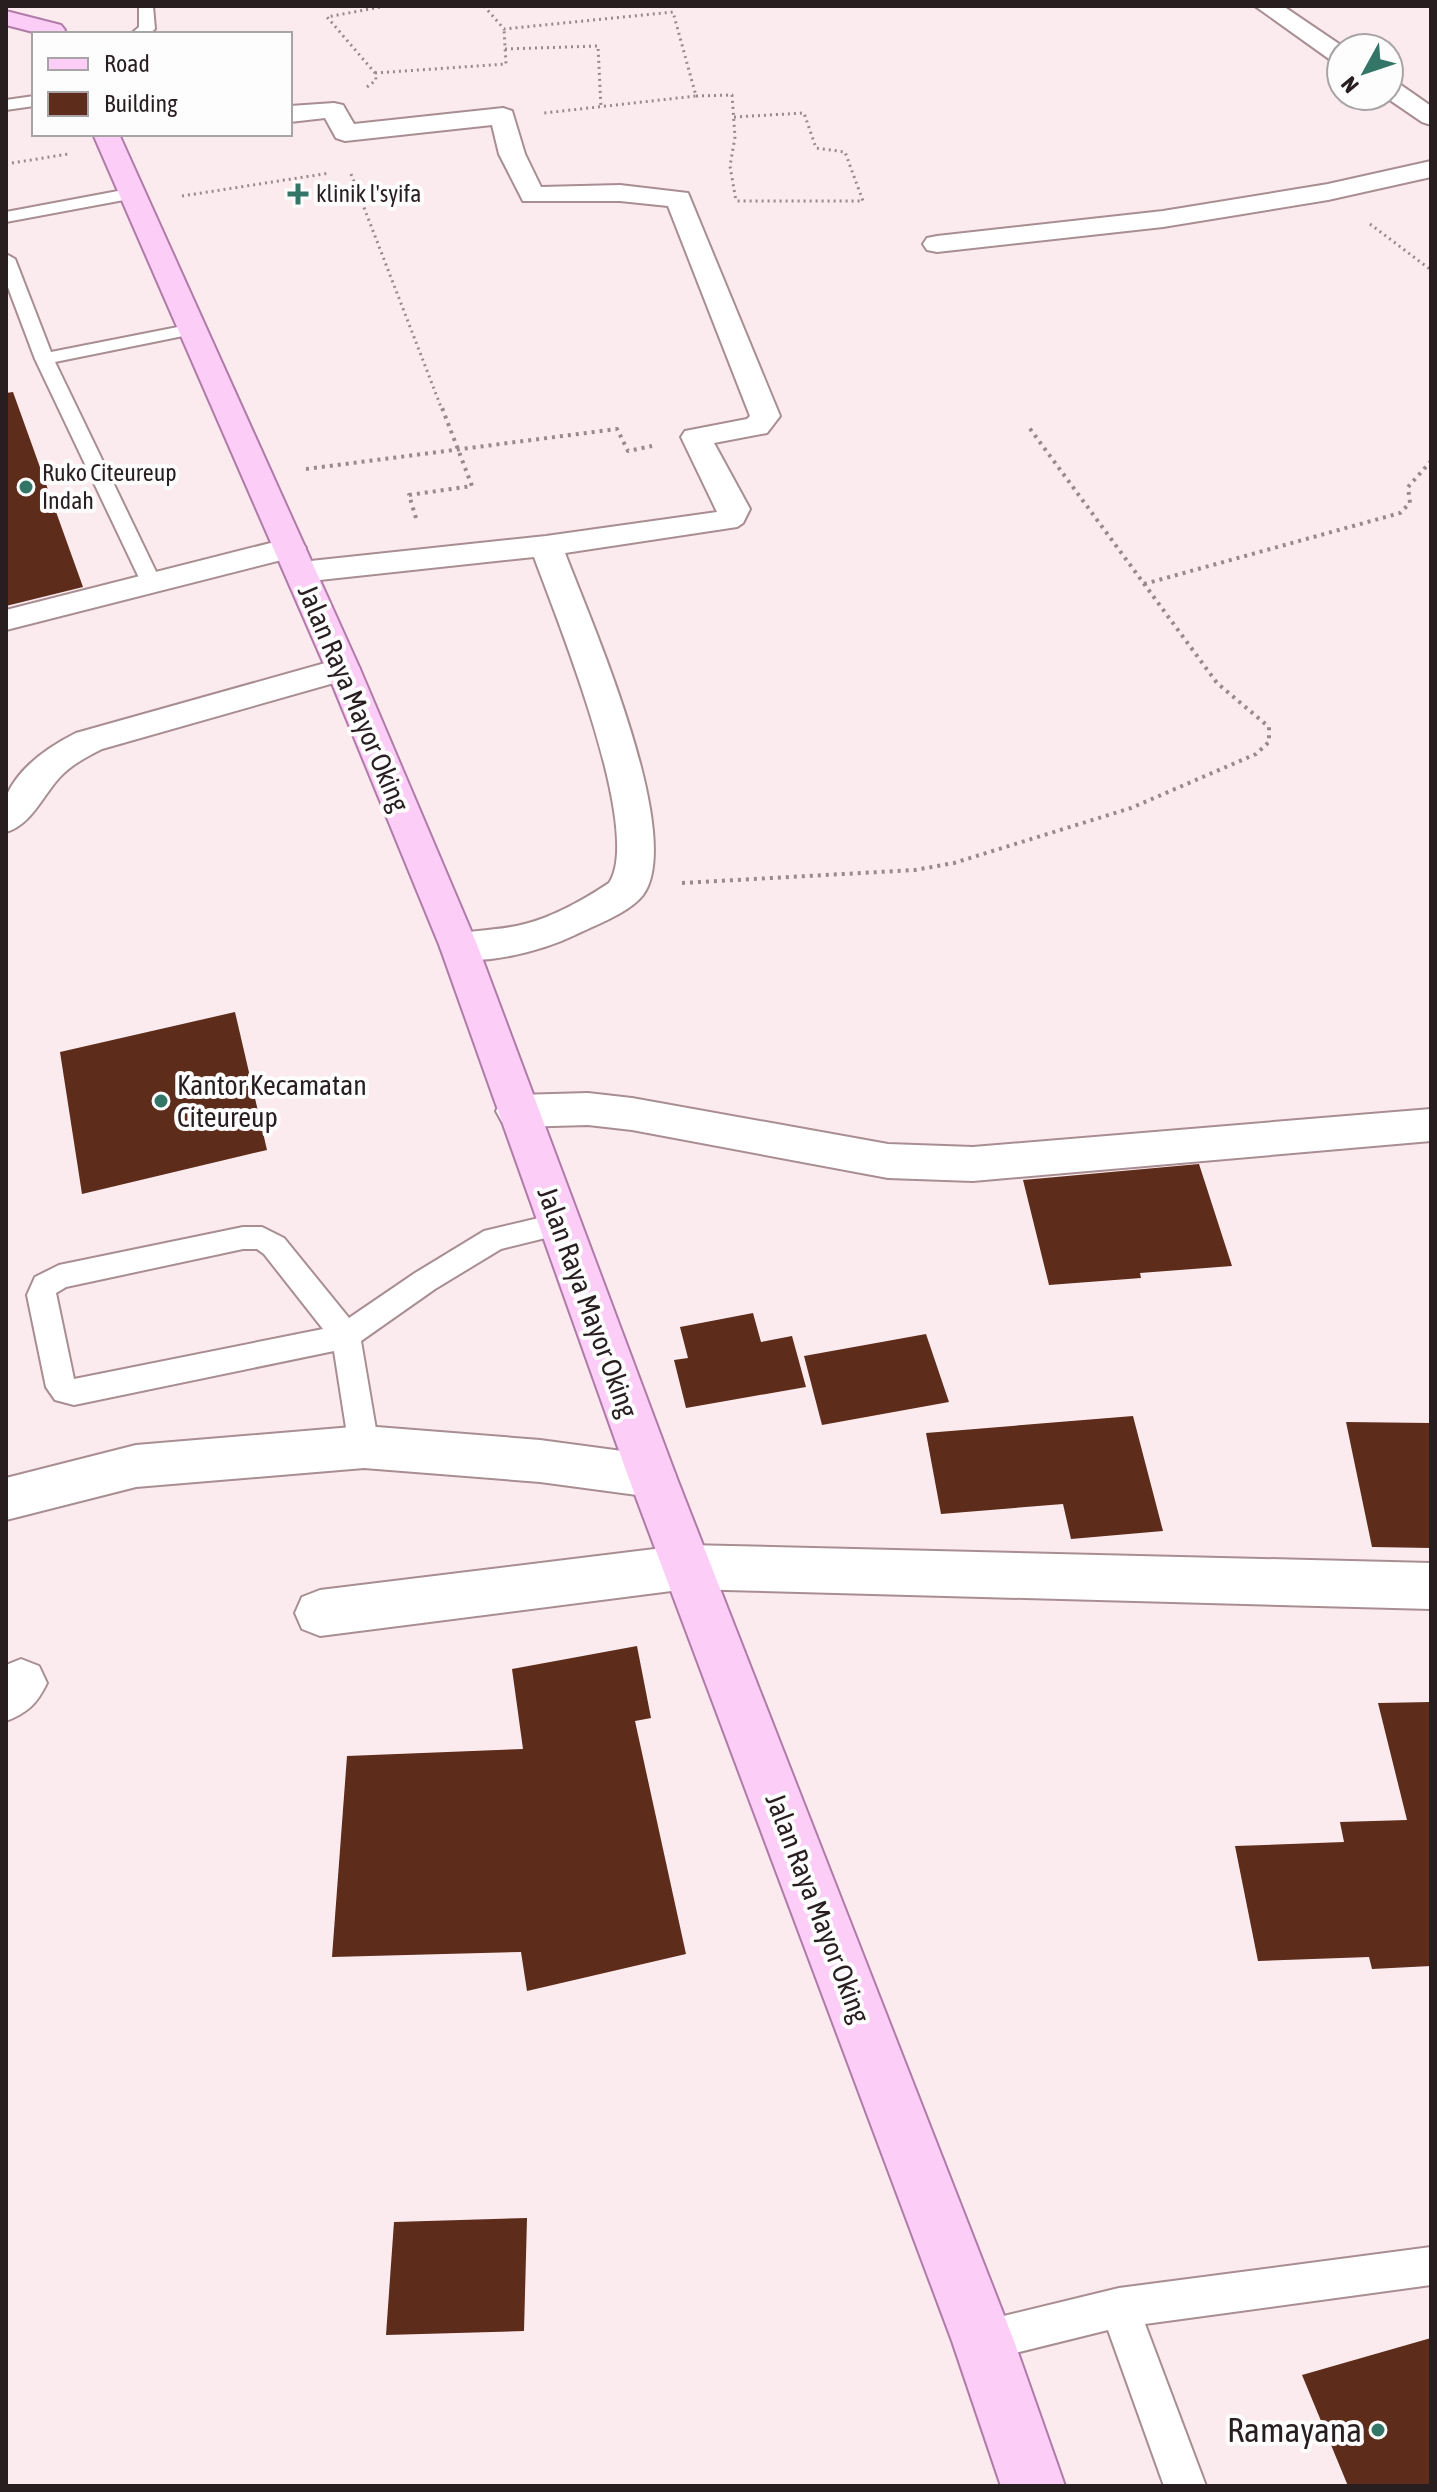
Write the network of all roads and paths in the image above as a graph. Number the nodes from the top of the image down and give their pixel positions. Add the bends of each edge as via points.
1 (146, 6) edge
2 (386, 6) edge
3 (484, 6) edge
4 (669, 6) edge
5 (1267, 6) edge
6 (673, 12) junction
7 (6, 18) edge
8 (54, 23) edge
9 (504, 29) junction
10 (142, 32) edge
11 (1325, 45) edge
12 (505, 49) junction
13 (375, 73) junction
14 (696, 96) junction
15 (1405, 99) edge
16 (32, 101) edge
17 (6, 105) edge
18 (601, 108) junction
19 (334, 110) junction
20 (292, 114) edge
21 (503, 116) junction
22 (734, 117) junction
23 (1431, 117) edge
24 (109, 140) edge
25 (6, 164) edge
26 (1431, 169) edge
27 (349, 170) dead end
28 (334, 172) dead end
29 (1328, 192) junction
30 (136, 198) junction
31 (679, 199) junction
32 (737, 201) junction
33 (6, 217) edge
34 (937, 244) dead end
35 (6, 259) edge
36 (1431, 270) edge
37 (193, 329) junction
38 (44, 359) junction
39 (1028, 426) dead end
40 (696, 437) junction
41 (458, 448) junction
42 (1431, 461) edge
43 (258, 476) junction
44 (546, 546) junction
45 (428, 557) junction
46 (295, 560) junction
47 (151, 582) junction
48 (1144, 584) junction
49 (6, 620) edge
50 (343, 669) junction
51 (6, 820) edge
52 (629, 885) junction
53 (459, 947) junction
54 (517, 1111) junction
55 (1431, 1125) edge
56 (560, 1224) junction
57 (346, 1336) junction
58 (364, 1447) junction
59 (652, 1476) junction
60 (6, 1499) edge
61 (687, 1567) junction
62 (1431, 1586) edge
63 (320, 1613) dead end
64 (1431, 2266) edge
65 (1119, 2308) junction
66 (983, 2341) junction
67 (1033, 2486) edge
68 (1185, 2486) edge

1 - 10 lane via 147,29
2 - 13 path via 327,17
3 - 9 path
4 - 6 path
5 - 11 street
6 - 9 path
6 - 14 path
7 - 8 main road
9 - 12 path
12 - 13 path via 506,64
12 - 18 path via 598,46
13 - 19 path via 376,80
14 - 18 path
14 - 22 path via 732,95
15 - 23 street
16 - 17 lane
18 - 21 path
19 - 20 street
19 - 21 street via 345,133
21 - 31 street via 512,154 532,195 620,193
22 - 32 path via 730,166
22 - 32 path via 804,113 816,148 845,152 863,201
24 - 25 path
24 - 30 main road, Jalan Raya Mayor Oking
26 - 29 street
27 - 41 path
28 - 30 path
29 - 34 street via 1163,219
29 - 36 path
30 - 33 lane
30 - 37 main road, Jalan Raya Mayor Oking
31 - 32 path
31 - 40 street via 765,416 756,427
35 - 38 lane
37 - 38 lane
37 - 43 main road, Jalan Raya Mayor Oking
38 - 47 lane
39 - 48 path
40 - 41 path via 628,451 617,429
40 - 44 street via 734,509 732,516
41 - 43 path
41 - 45 path via 472,486 409,495
42 - 48 path via 1408,487 1410,503 1400,513
43 - 46 main road, Jalan Raya Mayor Oking
44 - 45 street
44 - 52 street via 619,747 634,824 635,866
45 - 46 street
46 - 47 street
46 - 50 main road, Jalan Raya Mayor Oking
47 - 49 street
48 - 52 path via 1217,683 1269,727 1269,742 1256,754 1131,808 954,863 915,870
50 - 51 street via 89,741 44,769
50 - 53 main road, Jalan Raya Mayor Oking
52 - 53 street via 551,930
53 - 54 main road, Jalan Raya Mayor Oking
54 - 55 street via 632,1114 888,1161 973,1164
54 - 56 main road, Jalan Raya Mayor Oking
56 - 57 lane via 494,1239
56 - 59 main road, Jalan Raya Mayor Oking
57 - 57 lane via 262,1238 59,1277 45,1285 41,1295 65,1391
57 - 58 lane
58 - 59 street
58 - 60 street via 136,1466
59 - 61 main road, Jalan Raya Mayor Oking
61 - 62 street
61 - 63 street
61 - 66 main road, Jalan Raya Mayor Oking
64 - 65 lane
65 - 66 lane
65 - 68 lane
66 - 67 main road, Jalan Raya Mayor Oking

